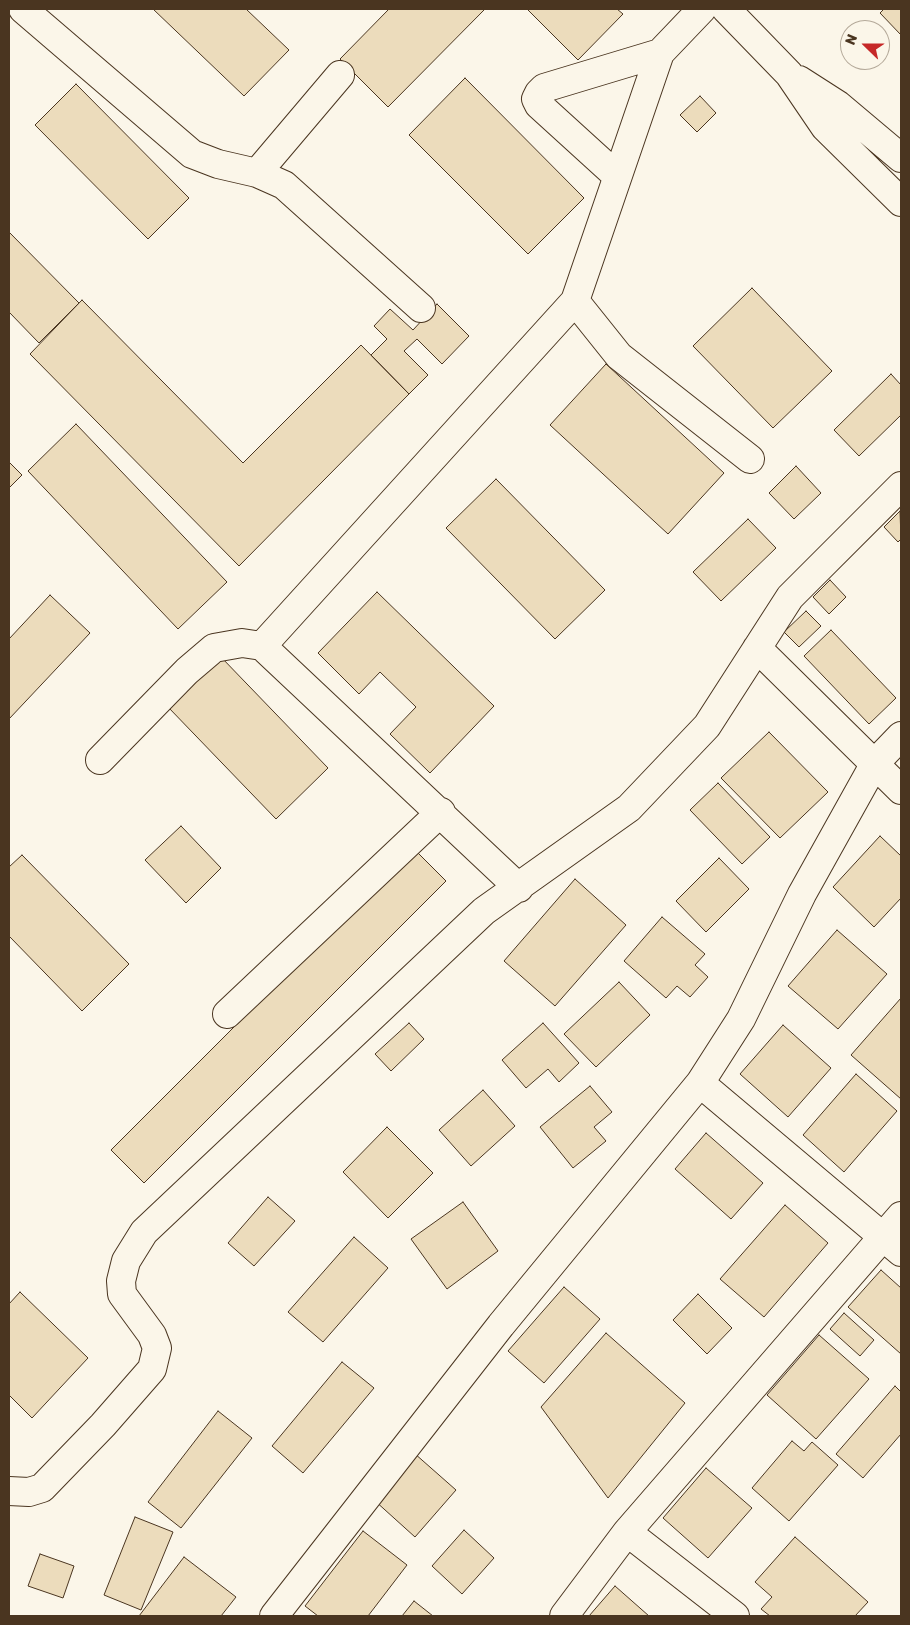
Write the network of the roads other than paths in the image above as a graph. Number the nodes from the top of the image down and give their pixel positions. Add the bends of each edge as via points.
1 (23, 9) edge
2 (702, 9) edge
3 (726, 9) edge
4 (660, 53) junction
5 (789, 74) junction
6 (340, 75) dead end
7 (901, 158) edge
8 (257, 173) junction
9 (618, 176) junction
10 (901, 202) edge
11 (575, 301) junction
12 (421, 308) dead end
13 (750, 459) dead end
14 (901, 486) edge
15 (262, 646) junction
16 (757, 648) junction
17 (901, 736) edge
18 (100, 760) dead end
19 (875, 763) junction
20 (901, 790) edge
21 (441, 812) junction
22 (519, 888) junction
23 (227, 1014) dead end
24 (700, 1084) junction
25 (901, 1216) edge
26 (892, 1244) edge
27 (9, 1491) edge
28 (627, 1532) junction
29 (274, 1616) edge
30 (564, 1616) edge
31 (735, 1616) edge

1 - 8 street via 192,154
2 - 4 street
3 - 5 street
4 - 9 street
4 - 9 street via 544,88 536,99
5 - 7 street via 838,105
5 - 10 street via 826,127
6 - 8 street
8 - 12 street via 284,185
9 - 11 street
11 - 13 street via 619,356
11 - 15 street
14 - 16 street via 790,597
15 - 18 street via 242,643 214,648
15 - 21 street
16 - 19 street
16 - 22 street via 707,726 629,808
17 - 19 street
19 - 20 street
19 - 24 street via 802,894 741,1019
21 - 22 street
21 - 23 street
22 - 27 street via 484,911 144,1232 126,1261 121,1281 122,1294 152,1335 157,1348 152,1369 49,1483 28,1492
24 - 26 street
24 - 29 street via 501,1326
25 - 26 street
26 - 28 street
28 - 30 street
28 - 31 street

